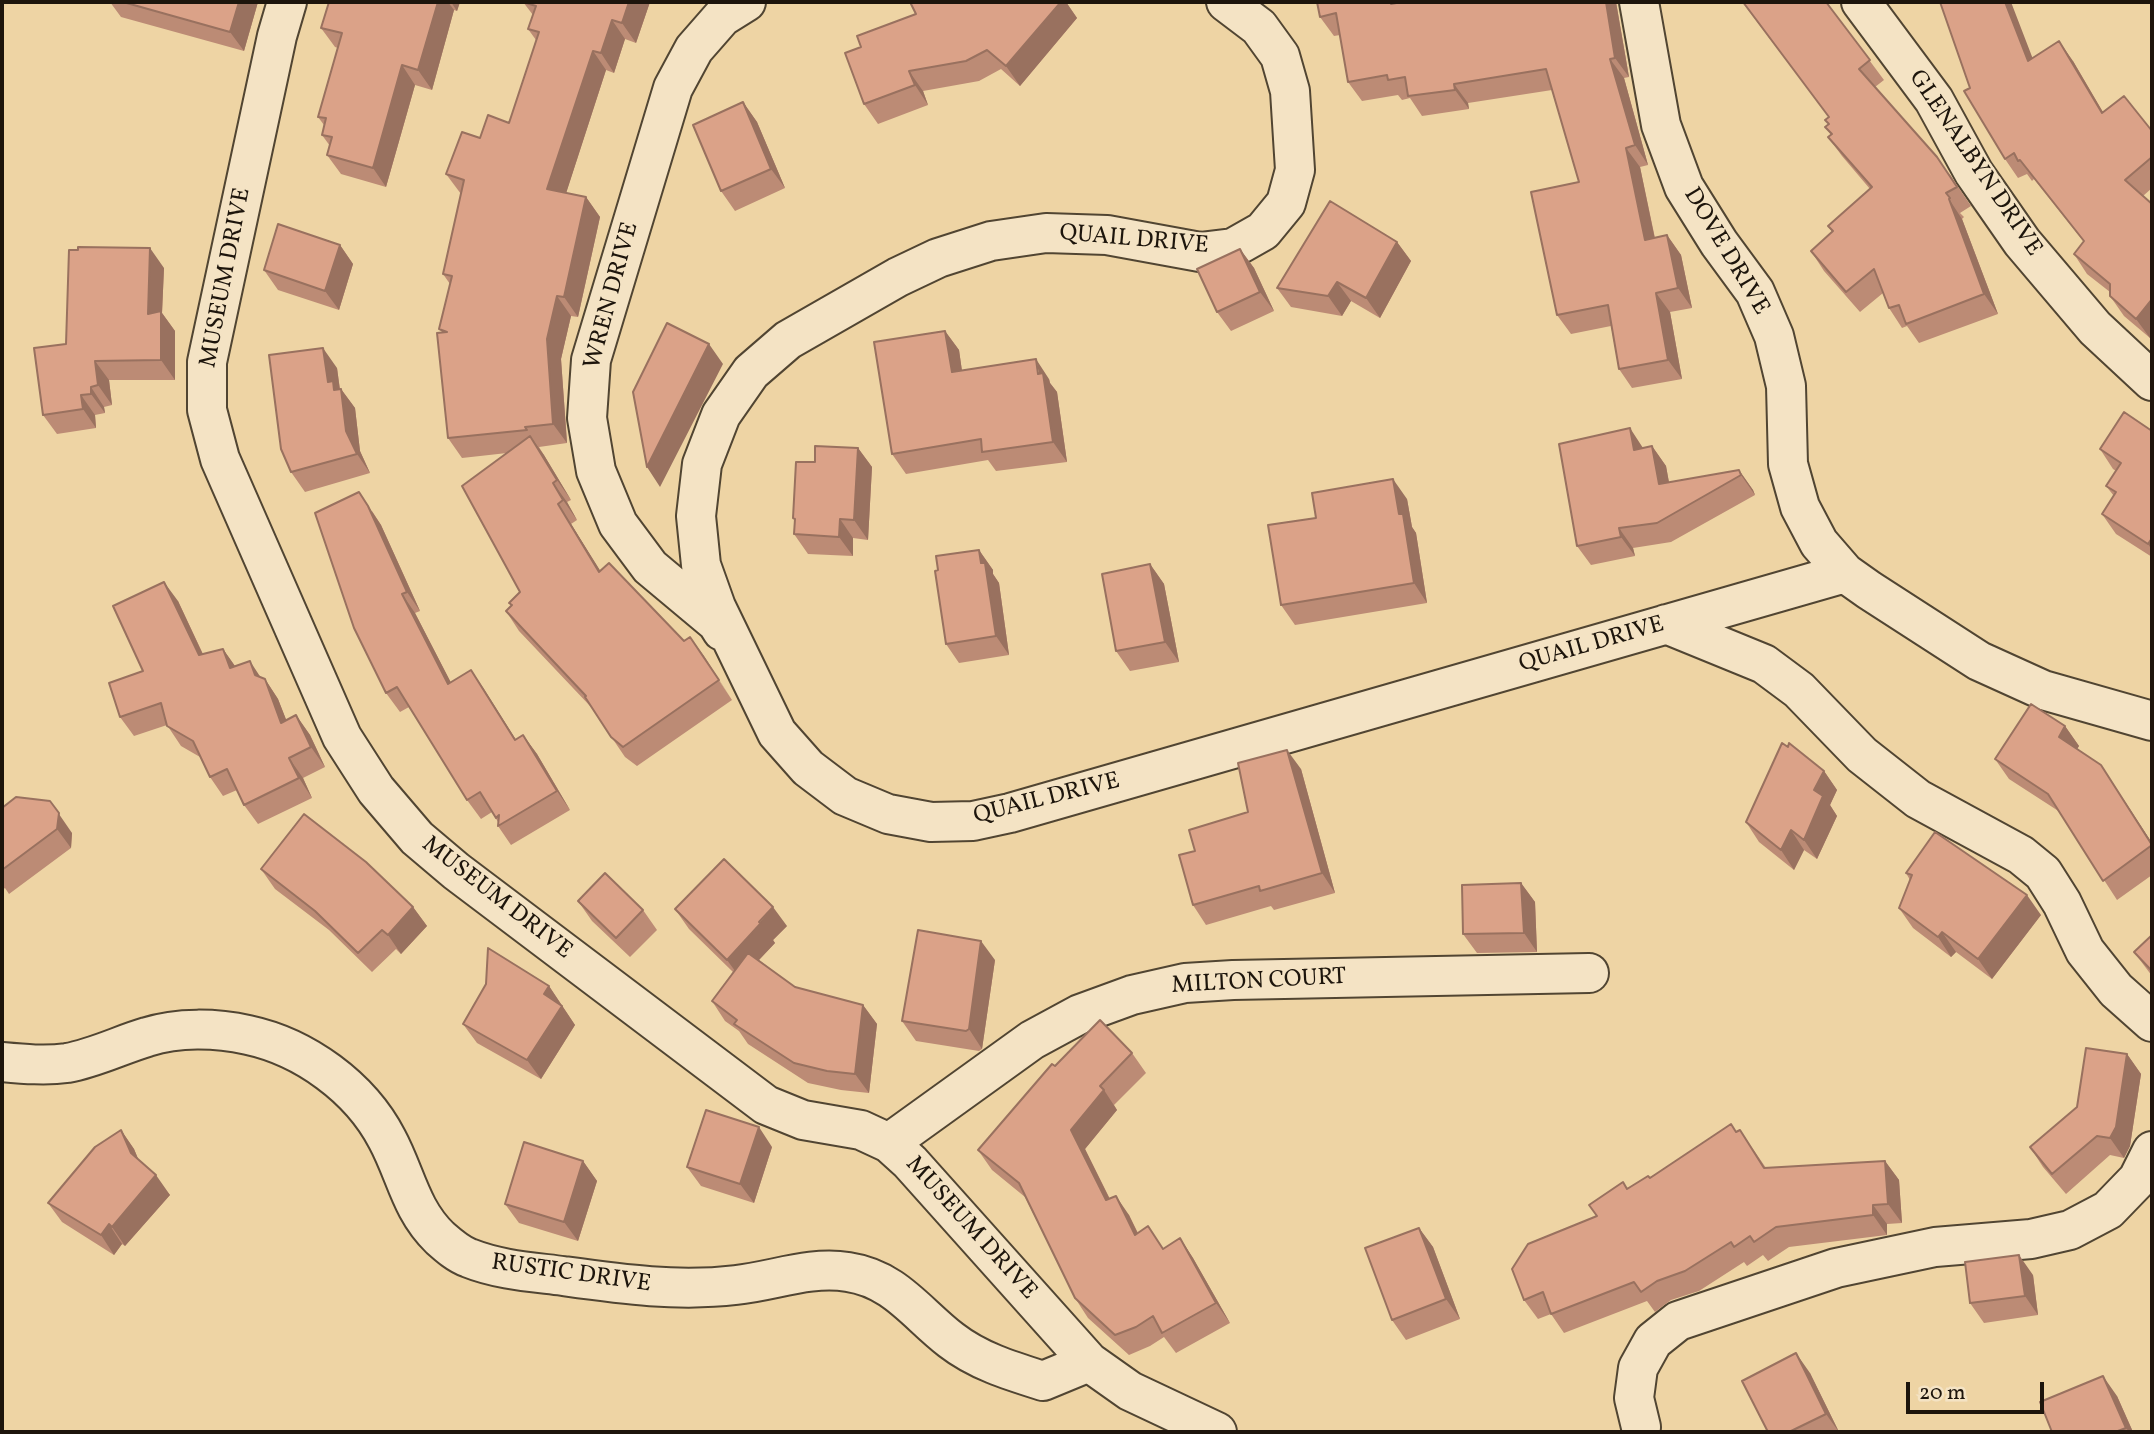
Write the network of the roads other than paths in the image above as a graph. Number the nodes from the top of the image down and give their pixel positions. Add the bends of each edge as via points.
1 (286, 2) edge
2 (746, 2) edge
3 (1226, 2) edge
4 (1639, 2) edge
5 (1861, 2) edge
6 (1896, 2) edge
7 (1934, 100) junction
8 (2152, 381) edge
9 (1845, 573) junction
10 (1667, 624) junction
11 (739, 656) junction
12 (2152, 721) edge
13 (1589, 973) dead end
14 (2152, 1022) edge
15 (2, 1062) edge
16 (889, 1143) junction
17 (2152, 1151) edge
18 (1089, 1362) junction
19 (1641, 1427) dead end
20 (1217, 1432) edge

1 - 16 street, MUSEUM DRIVE via 207,362 207,410 220,459 342,737 376,790 417,838 766,1105 803,1119 861,1130
2 - 11 street, WREN DRIVE via 722,17 694,49 673,89 591,360 587,418 596,471 618,524 650,567 717,623
3 - 11 street, QUAIL DRIVE via 1259,27 1280,56 1290,91 1295,170 1286,203 1263,231 1233,248 1200,252 1095,234 1046,233 991,241 898,277 788,340 751,372 721,415 702,464 696,516 701,565
4 - 9 street, DOVE DRIVE via 1661,125 1684,187 1755,292 1774,336 1786,386 1788,464 1800,507 1819,543
5 - 7 street, GLENALBYN DRIVE
6 - 7 street
7 - 8 street, GLENALBYN DRIVE via 1974,173 2022,242 2095,328
9 - 10 street, QUAIL DRIVE
9 - 12 street via 1979,661 2043,690
10 - 11 street, QUAIL DRIVE via 973,821 931,822 888,814 845,796 808,768 778,733
10 - 14 street via 1764,664 1800,690 1862,755 1918,799 2021,855 2043,873 2085,951 2116,990
13 - 16 street, MILTON COURT via 1233,980 1132,995 1080,1014 1032,1040
15 - 18 street, RUSTIC DRIVE via 67,1063 149,1036 192,1029 269,1040 309,1059 345,1085 388,1139 427,1226 467,1257 500,1268 671,1289 738,1285 812,1270 848,1272 895,1290 952,1341 997,1367 1043,1381
16 - 18 street, MUSEUM DRIVE
17 - 19 street via 2138,1179 2108,1210 2070,1230 2031,1239 1935,1247 1836,1268 1678,1321 1653,1341 1638,1368 1634,1398
18 - 20 street, MUSEUM DRIVE via 1130,1391

